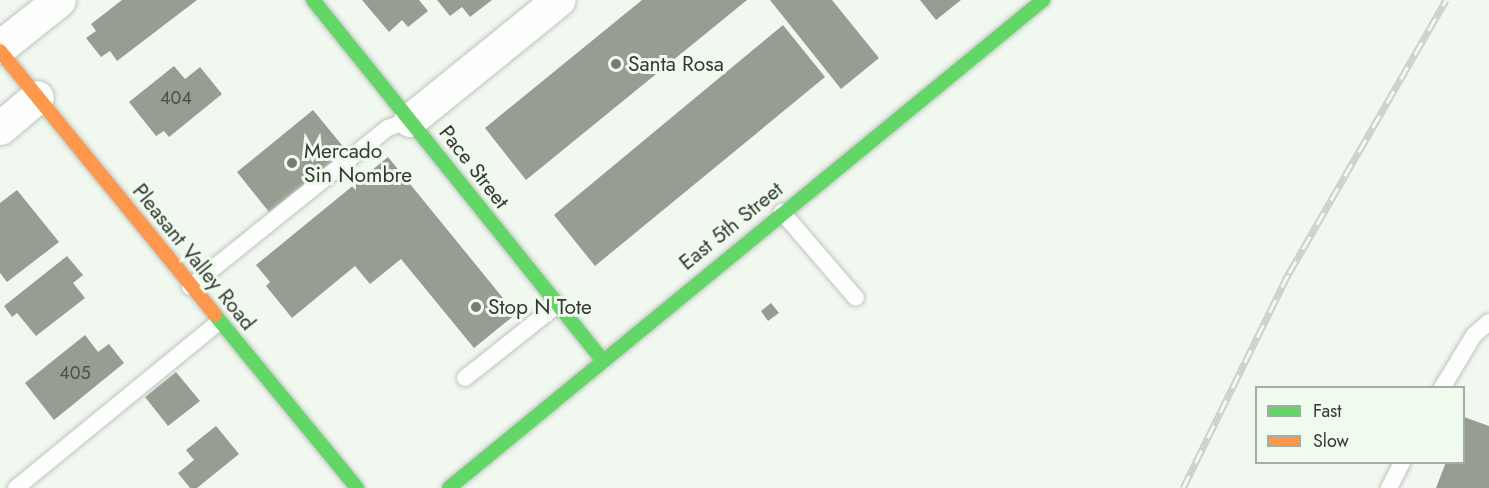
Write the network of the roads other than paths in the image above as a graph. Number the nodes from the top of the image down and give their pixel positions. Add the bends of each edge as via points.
1 (59, 0) edge
2 (313, 0) edge
3 (558, 0) edge
4 (1043, 0) edge
5 (0, 49) edge
6 (37, 97) junction
7 (410, 120) junction
8 (0, 128) edge
9 (782, 212) junction
10 (190, 287) junction
11 (856, 297) dead end
12 (557, 305) junction
13 (219, 322) junction
14 (1489, 322) edge
15 (602, 360) junction
16 (465, 378) dead end
17 (1443, 386) edge
18 (1401, 464) edge
19 (16, 488) edge
20 (357, 488) edge
21 (448, 488) edge
22 (1389, 488) edge

1 - 5 street
2 - 7 street, Pace Street
3 - 7 street
4 - 9 street, East 5th Street
5 - 6 street, Pleasant Valley Road
6 - 8 street
6 - 10 street, Pleasant Valley Road
7 - 10 lane via 388,128
7 - 12 street, Pace Street
9 - 11 lane
9 - 15 street, East 5th Street
10 - 13 street, Pleasant Valley Road
12 - 15 street, Pace Street
12 - 16 lane
13 - 19 lane
13 - 20 street, Pleasant Valley Road
14 - 17 lane via 1474,335
15 - 21 street, East 5th Street
18 - 22 lane

